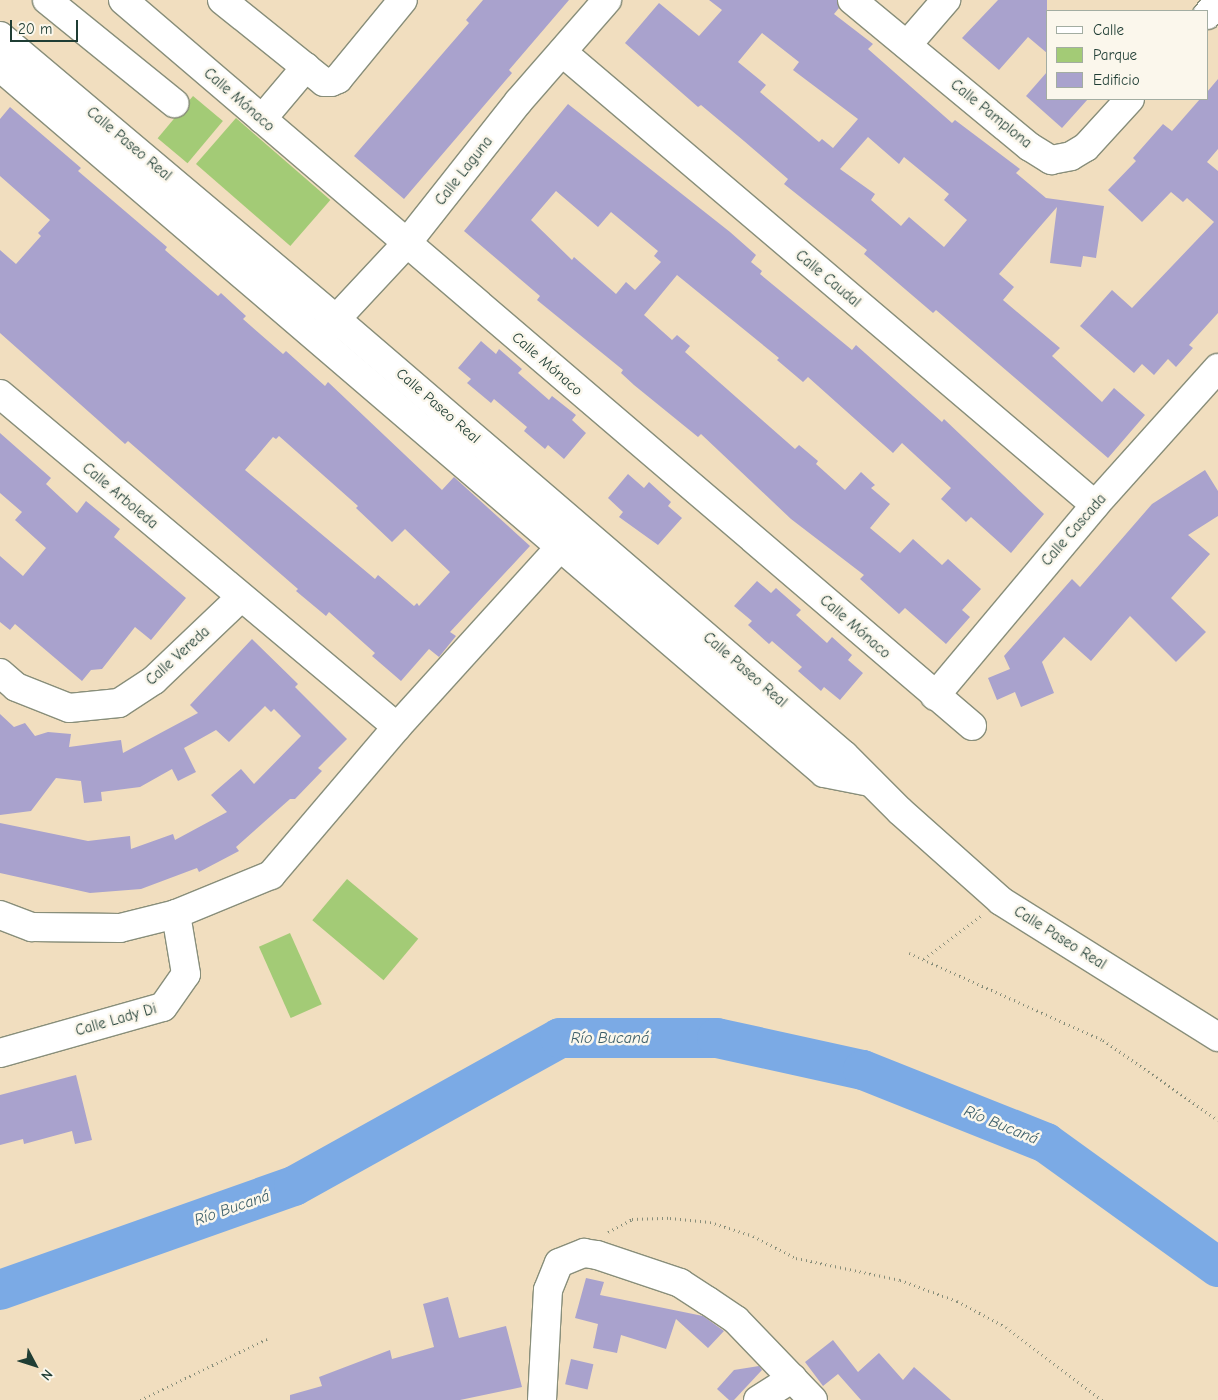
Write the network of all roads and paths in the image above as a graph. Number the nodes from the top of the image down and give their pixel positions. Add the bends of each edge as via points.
1 (47, 0) edge
2 (123, 0) edge
3 (222, 0) edge
4 (403, 0) edge
5 (606, 0) edge
6 (852, 0) edge
7 (946, 0) edge
8 (1218, 2) edge
9 (1208, 14) edge
10 (0, 36) edge
11 (907, 46) junction
12 (562, 52) junction
13 (306, 67) junction
14 (0, 68) edge
15 (1129, 100) edge
16 (174, 103) dead end
17 (262, 119) junction
18 (406, 244) junction
19 (335, 318) junction
20 (318, 340) junction
21 (1218, 368) edge
22 (0, 394) edge
23 (1095, 505) junction
24 (560, 547) junction
25 (240, 598) junction
26 (0, 673) edge
27 (936, 696) junction
28 (972, 726) dead end
29 (398, 727) junction
30 (870, 782) junction
31 (1001, 901) junction
32 (176, 914) junction
33 (0, 915) edge
34 (909, 953) dead end
35 (924, 959) junction
36 (1218, 1038) edge
37 (0, 1053) edge
38 (1218, 1120) edge
39 (597, 1255) junction
40 (267, 1339) dead end
41 (793, 1378) junction
42 (140, 1400) edge
43 (542, 1400) edge
44 (758, 1400) edge
45 (813, 1400) edge
46 (1102, 1400) edge

1 - 16 street
2 - 17 street, Calle Mónaco
3 - 13 street
4 - 13 street via 338,79 324,82
5 - 12 street, Calle Laguna
6 - 11 street, Calle Pamplona
7 - 11 street
8 - 9 street
10 - 19 street, Calle Paseo Real
11 - 15 street, Calle Pamplona via 1030,148 1051,160 1071,156 1086,147
12 - 18 street, Calle Laguna
12 - 23 street, Calle Caudal
13 - 17 street
14 - 20 street, Calle Paseo Real
17 - 18 street, Calle Mónaco
18 - 19 street, Calle Laguna
18 - 27 street, Calle Mónaco
19 - 20 street, Calle Laguna
19 - 30 street, Calle Paseo Real via 844,755
20 - 24 street, Calle Paseo Real
21 - 23 street, Calle Cascada
22 - 25 street, Calle Arboleda
23 - 27 street, Calle Cascada
24 - 29 street
24 - 30 street, Calle Paseo Real via 824,773
25 - 26 street, Calle Vereda via 154,680 119,703 69,708 16,687
25 - 29 street, Calle Arboleda
27 - 28 street, Calle Mónaco
29 - 32 street via 271,875
30 - 31 street, Calle Paseo Real
31 - 35 path
31 - 36 street, Calle Paseo Real
32 - 33 street via 120,928 32,927
32 - 37 street, Calle Lady Di via 186,974 163,1007
34 - 35 path
35 - 38 path via 1103,1040
39 - 41 street via 680,1283 736,1320
39 - 43 street via 584,1253 558,1264 548,1290
39 - 46 path via 598,1243 612,1229 632,1219 710,1222 753,1236 796,1258 900,1280 957,1301 1006,1327
40 - 42 path
41 - 44 street
41 - 45 street

